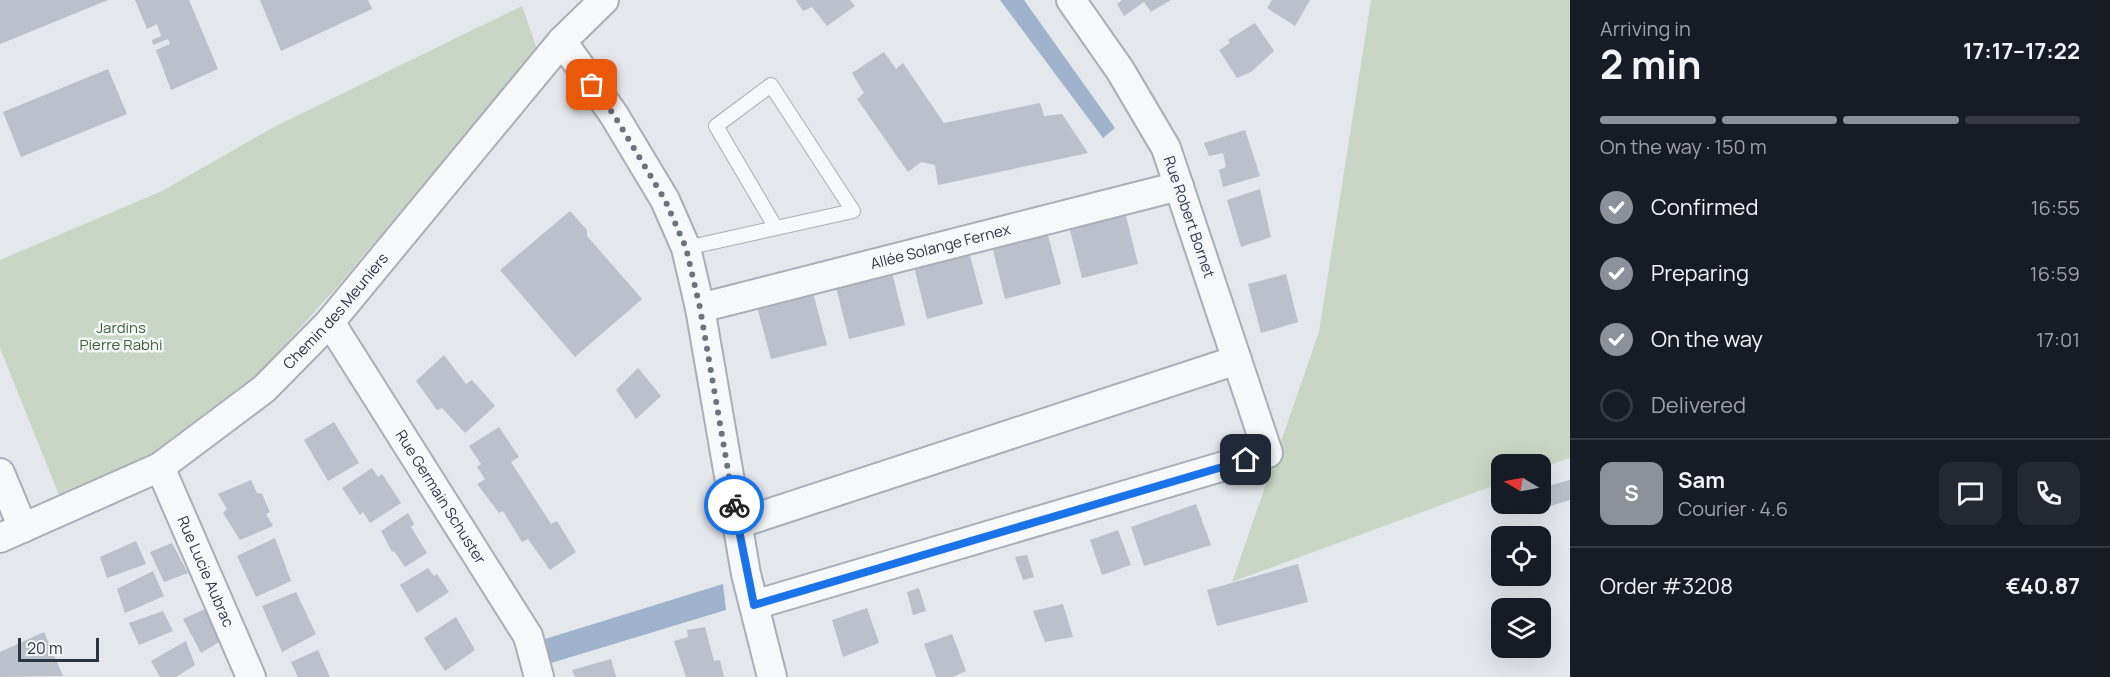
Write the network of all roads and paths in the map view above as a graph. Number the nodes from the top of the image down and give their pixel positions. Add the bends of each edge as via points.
1 (604, 0) edge
2 (1071, 0) edge
3 (562, 41) junction
4 (1179, 186) junction
5 (776, 228) junction
6 (686, 248) junction
7 (700, 308) junction
8 (330, 322) junction
9 (1237, 360) junction
10 (159, 467) junction
11 (0, 473) edge
12 (737, 524) junction
13 (11, 533) edge
14 (754, 605) junction
15 (251, 677) edge
16 (539, 677) edge
17 (772, 677) edge

1 - 3 street, Chemin des Meuniers
2 - 4 street, Rue Robert Bornet via 1120,70 1166,148
3 - 6 street via 614,115 665,200
3 - 8 street, Chemin des Meuniers
4 - 7 street, Allée Solange Fernex
4 - 9 street, Rue Robert Bornet
5 - 5 lane via 853,211 771,85 716,126
5 - 6 lane
6 - 7 street
7 - 12 street
8 - 10 street, Chemin des Meuniers via 264,389
8 - 16 street, Rue Germain Schuster via 528,636
9 - 12 street
9 - 14 street, Rue Robert Bornet via 1268,453
10 - 13 street, Chemin des Meuniers
10 - 15 street, Rue Lucie Aubrac
11 - 13 street
12 - 14 street
14 - 17 street

